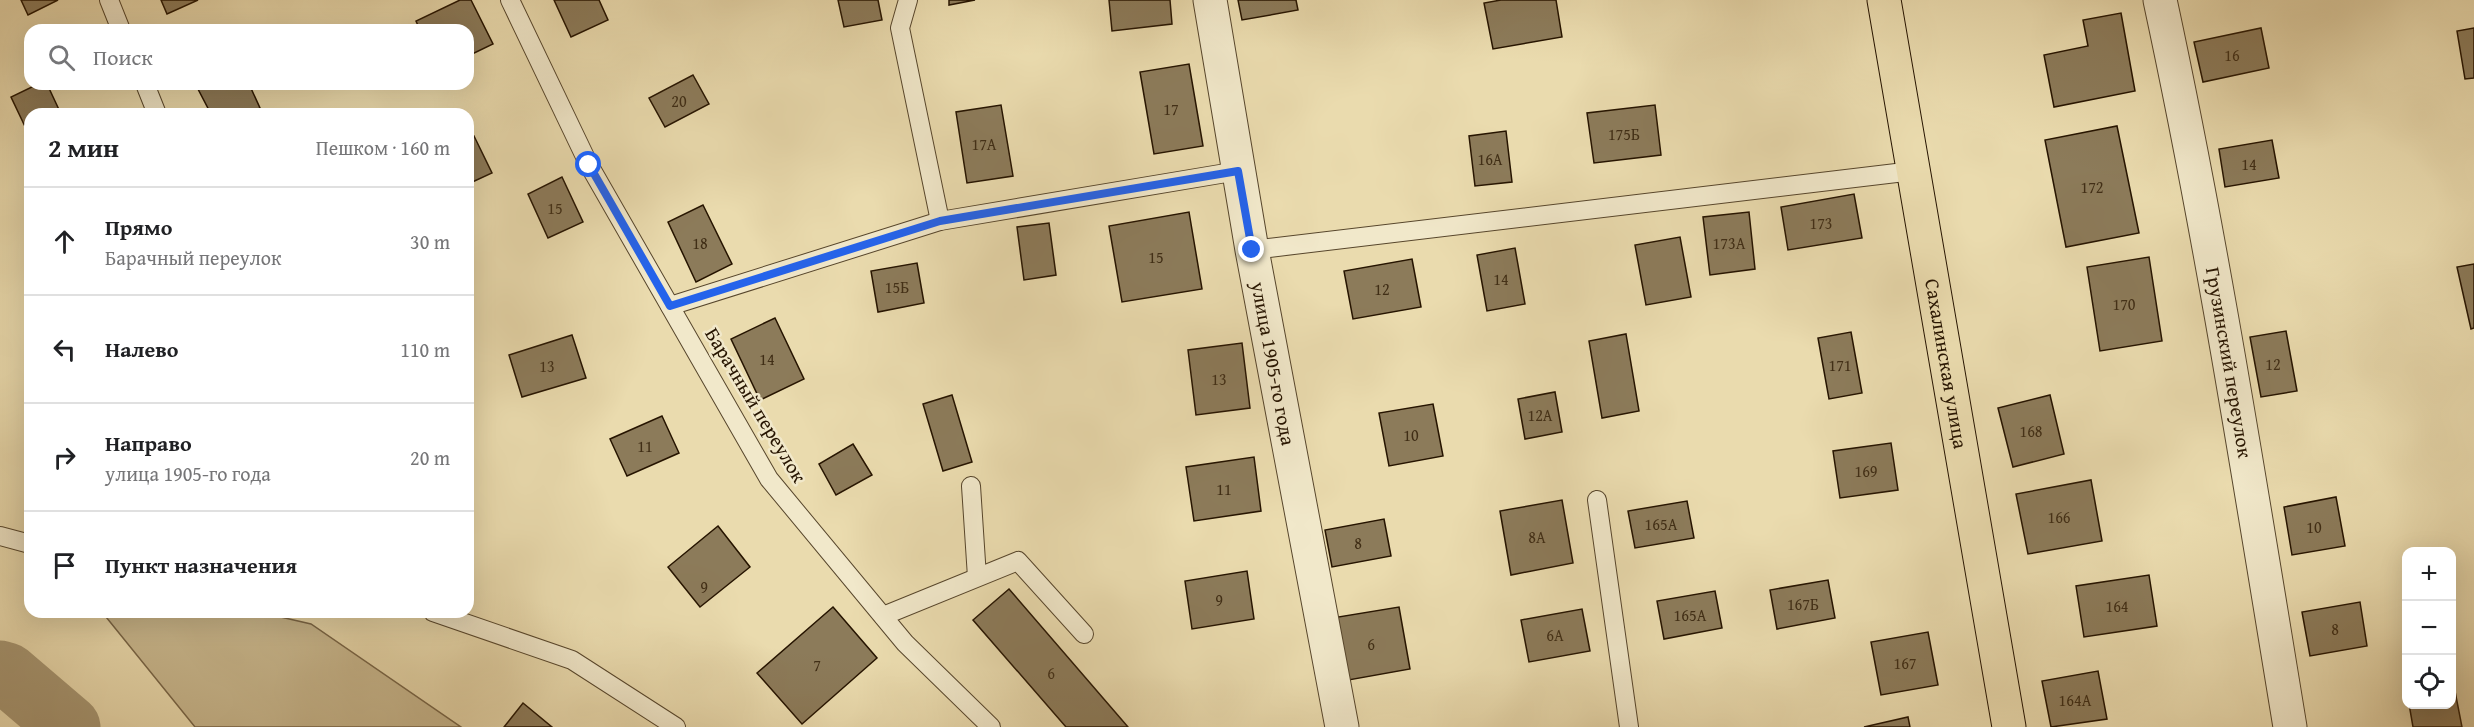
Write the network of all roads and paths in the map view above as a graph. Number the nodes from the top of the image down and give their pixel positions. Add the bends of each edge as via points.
1 (109, 0) edge
2 (510, 0) edge
3 (908, 0) edge
4 (1210, 0) edge
5 (1884, 0) edge
6 (2160, 0) edge
7 (119, 24) edge
8 (147, 90) edge
9 (154, 108) edge
10 (1238, 171) junction
11 (1913, 171) junction
12 (940, 221) junction
13 (1252, 250) junction
14 (670, 306) junction
15 (971, 486) dead end
16 (1597, 500) dead end
17 (0, 536) edge
18 (24, 542) edge
19 (977, 577) junction
20 (883, 616) junction
21 (450, 618) edge
22 (1084, 634) dead end
23 (985, 725) edge
24 (676, 727) edge
25 (1342, 727) edge
26 (1629, 727) edge
27 (2009, 727) edge
28 (2290, 727) edge

1 - 7 lane
2 - 14 lane, Барачный переулок via 589,165
3 - 12 lane via 900,28
4 - 10 street, улица 1905-го года
5 - 11 main road, Сахалинская улица
6 - 28 street, Грузинский переулок via 2193,159
8 - 9 lane
10 - 12 lane
10 - 13 street, улица 1905-го года
11 - 13 lane
11 - 27 main road, Сахалинская улица
12 - 14 lane
13 - 25 street, улица 1905-го года
14 - 20 lane, Барачный переулок via 769,479
15 - 19 lane
16 - 26 lane
17 - 18 lane
19 - 20 lane
19 - 22 lane via 1018,561
20 - 23 lane, Барачный переулок
21 - 24 lane via 572,660

